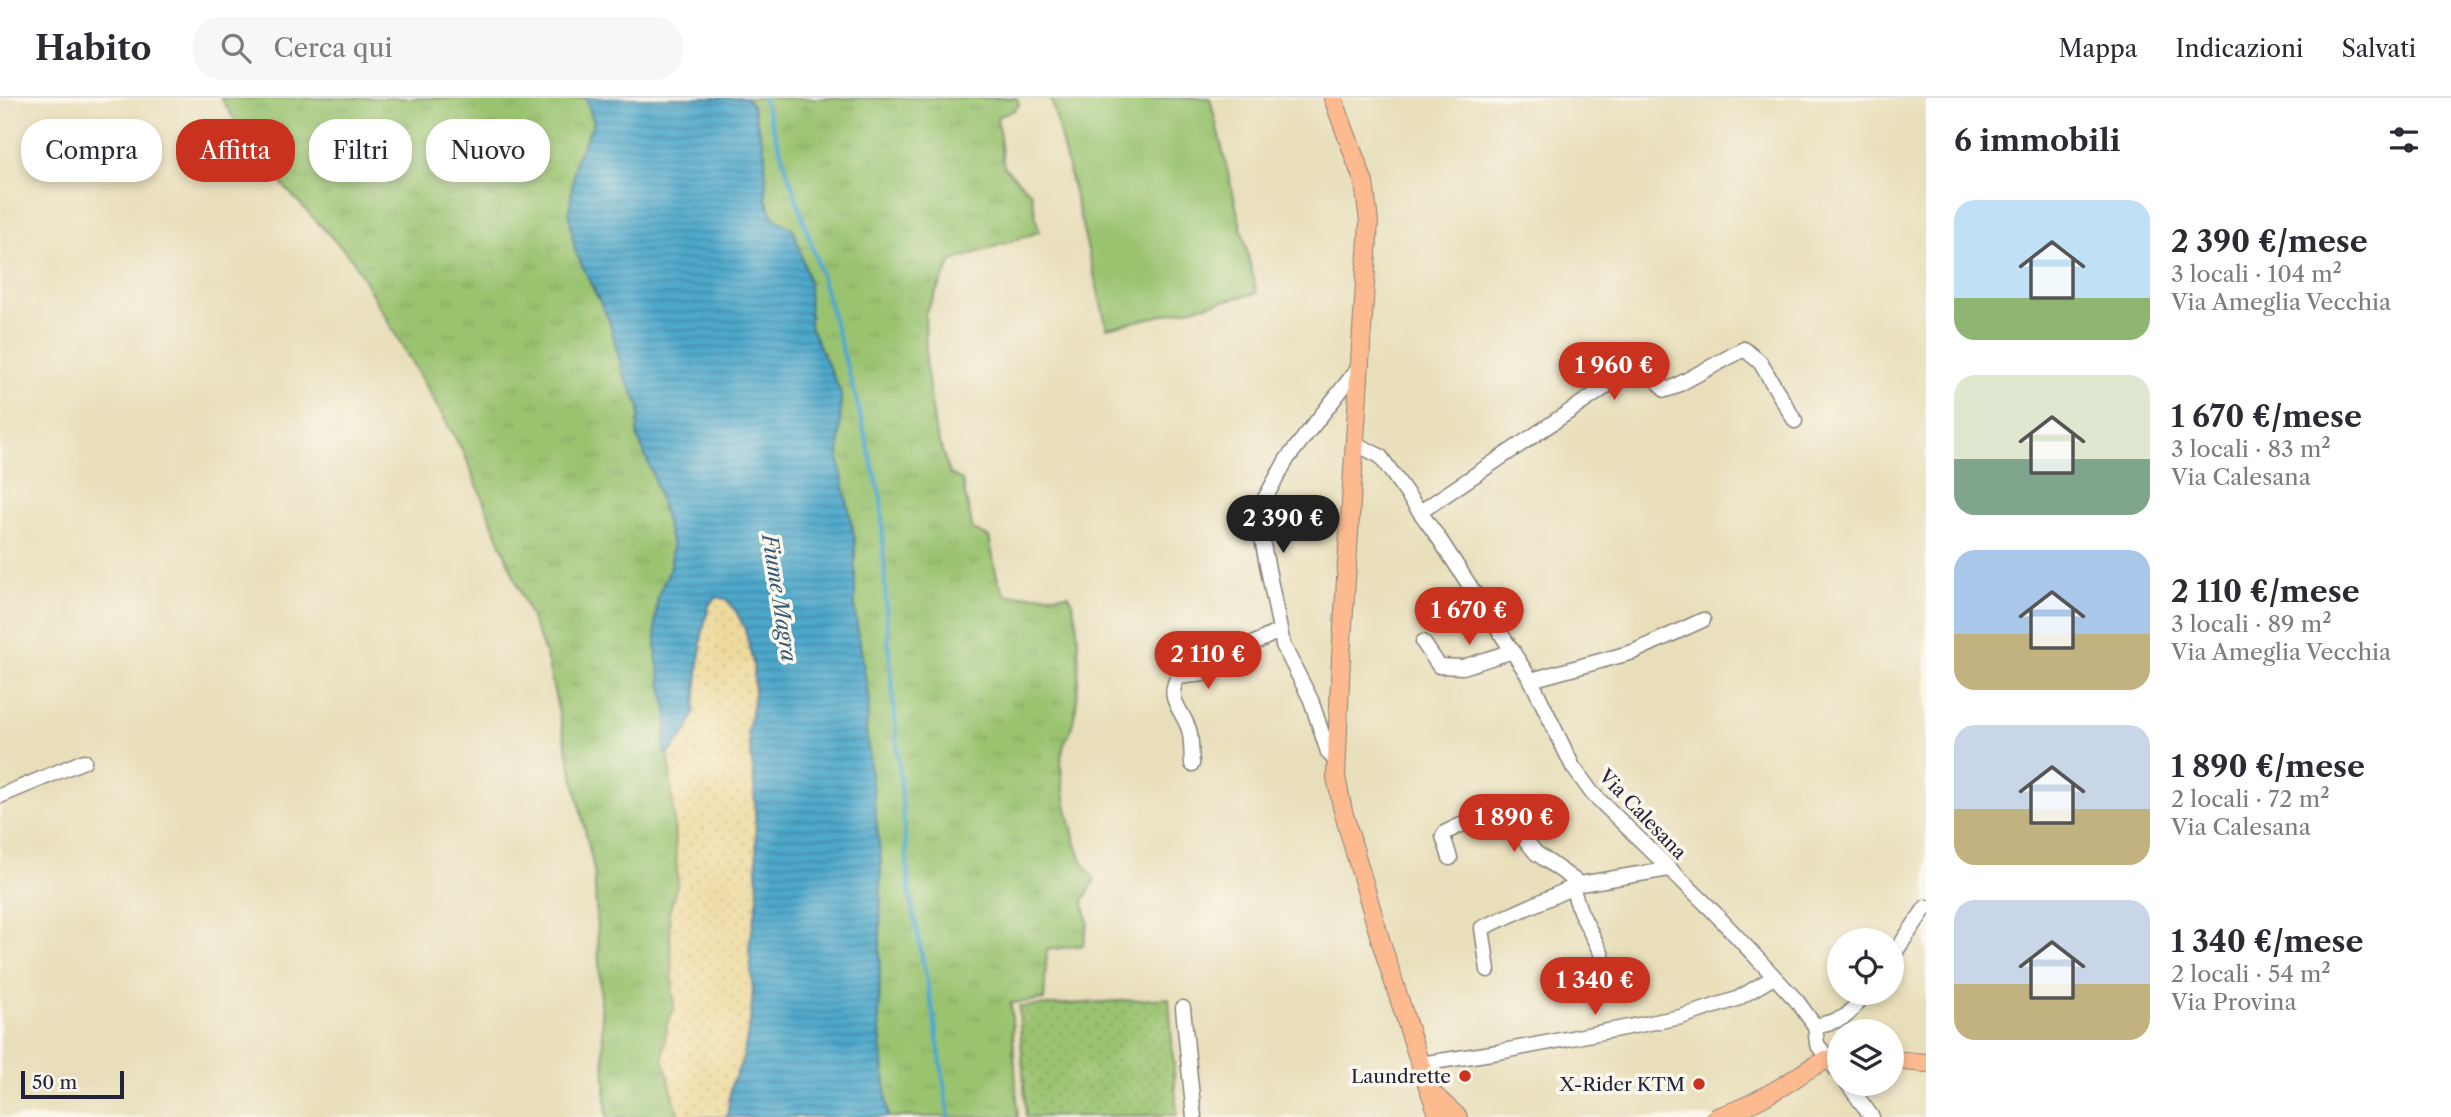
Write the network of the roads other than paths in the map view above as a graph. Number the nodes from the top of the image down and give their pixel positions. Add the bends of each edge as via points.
1 (1333, 98) edge
2 (1360, 366) junction
3 (1795, 421) dead end
4 (1356, 444) junction
5 (1419, 512) junction
6 (1703, 620) dead end
7 (1279, 631) junction
8 (1423, 642) dead end
9 (1513, 651) junction
10 (1531, 680) junction
11 (84, 761) dead end
12 (1336, 762) junction
13 (1192, 764) dead end
14 (0, 796) edge
15 (1450, 858) dead end
16 (1669, 869) junction
17 (1576, 886) junction
18 (1926, 907) edge
19 (1904, 939) edge
20 (1602, 955) dead end
21 (1488, 970) dead end
22 (1774, 977) junction
23 (1857, 1005) edge
24 (1183, 1008) dead end
25 (1815, 1026) junction
26 (1827, 1053) edge
27 (1827, 1061) edge
28 (1904, 1061) edge
29 (1926, 1063) edge
30 (1420, 1064) junction
31 (1432, 1093) junction
32 (1857, 1096) edge
33 (1729, 1115) edge
34 (1194, 1117) edge
35 (1439, 1117) edge
36 (1458, 1117) edge
37 (1872, 1117) edge

1 - 2 main road via 1364,183 1369,222
2 - 4 main road
2 - 7 street via 1287,459 1264,500 1260,529
3 - 5 street via 1760,362 1744,349 1665,390 1642,366
4 - 5 street, Via Calesana via 1380,456
4 - 12 main road
5 - 9 street, Via Calesana
6 - 10 street via 1633,652
7 - 12 street
7 - 13 street via 1203,674 1178,677 1173,700 1188,730
8 - 9 street via 1439,666 1463,667
9 - 10 street, Via Calesana
10 - 16 street, Via Calesana via 1585,784
11 - 14 street
12 - 30 main road via 1343,811
15 - 17 street via 1443,836 1446,832 1480,816 1499,815
16 - 17 street
16 - 22 street, Via Calesana
17 - 20 street via 1580,911
17 - 21 street via 1482,928
18 - 19 street
22 - 25 street, Via Calesana
22 - 30 street via 1737,999 1681,1017
23 - 25 street via 1839,1020
24 - 34 street
25 - 26 street, Via Calesana via 1817,1044
27 - 33 main road
28 - 29 main road
30 - 31 main road
31 - 35 main road
31 - 36 main road
32 - 37 street

